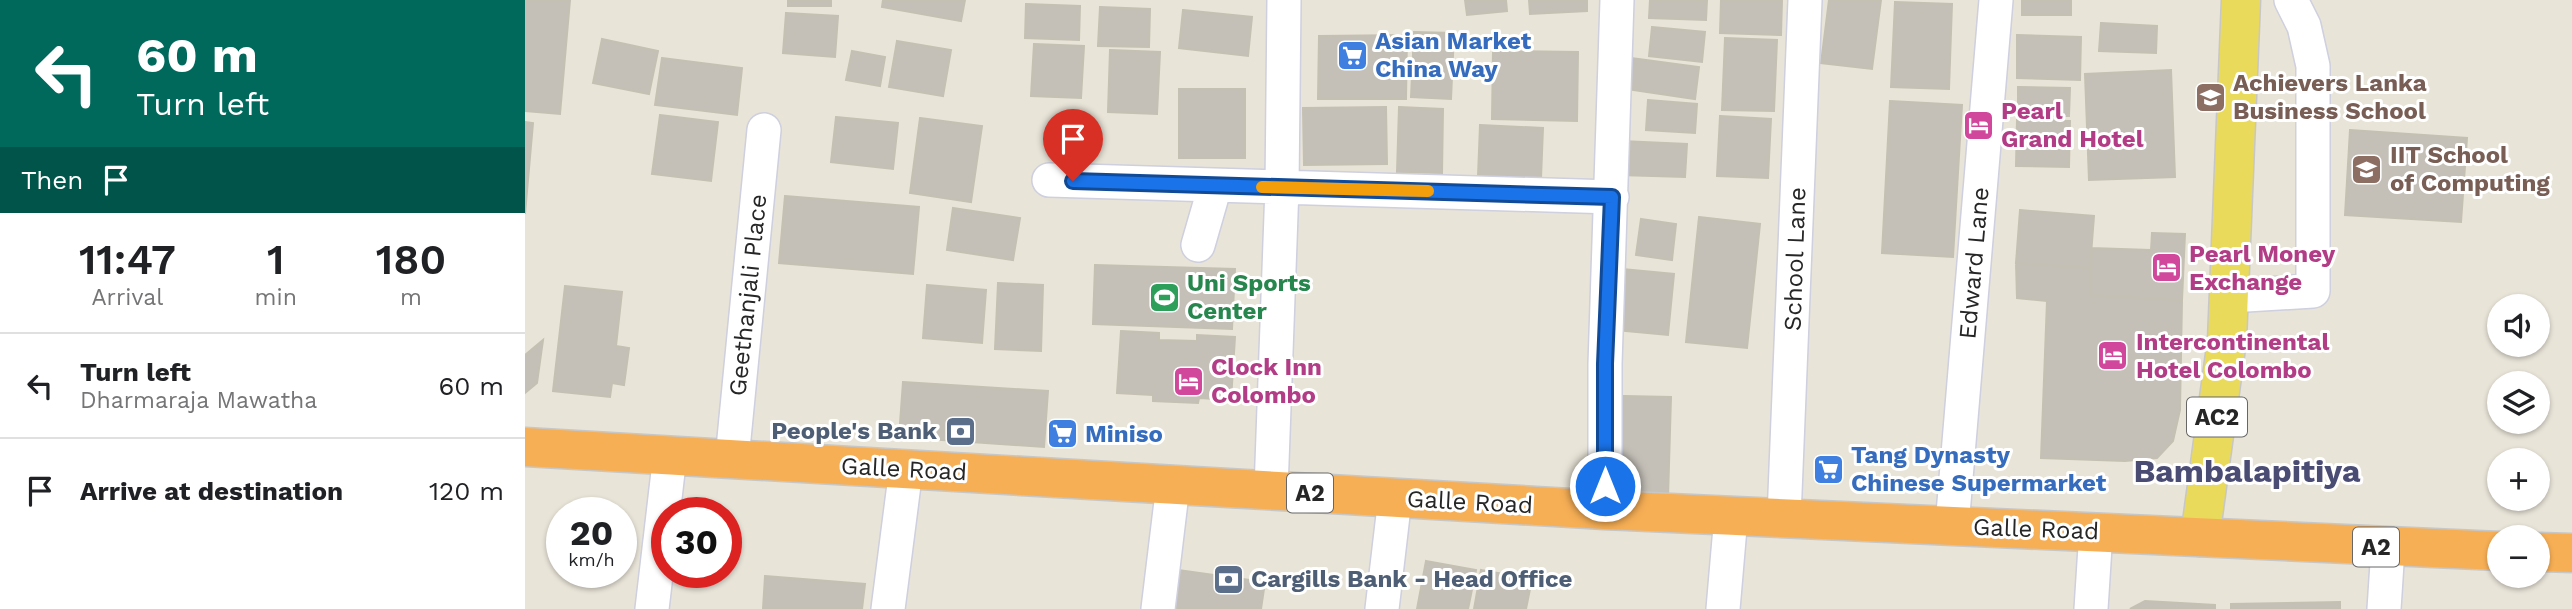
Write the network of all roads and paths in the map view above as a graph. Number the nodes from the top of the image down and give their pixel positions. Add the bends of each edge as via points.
1 (1284, 0) edge
2 (1617, 0) edge
3 (1805, 0) edge
4 (1996, 0) edge
5 (2241, 0) edge
6 (2291, 0) edge
7 (764, 131) dead end
8 (1049, 180) dead end
9 (1215, 186) junction
10 (1282, 187) junction
11 (1612, 197) junction
12 (1198, 246) dead end
13 (2230, 296) junction
14 (525, 447) edge
15 (670, 456) junction
16 (732, 459) junction
17 (906, 469) junction
18 (1173, 485) junction
19 (1271, 490) junction
20 (1395, 498) junction
21 (1605, 510) junction
22 (1731, 516) junction
23 (1784, 518) junction
24 (1952, 526) junction
25 (2096, 531) junction
26 (2200, 537) junction
27 (2388, 548) junction
28 (2487, 551) edge
29 (2550, 552) edge
30 (2572, 553) edge
31 (652, 609) edge
32 (888, 609) edge
33 (1158, 609) edge
34 (1382, 609) edge
35 (1723, 609) edge
36 (2091, 609) edge
37 (2384, 609) edge

1 - 10 street
2 - 11 street
3 - 23 street, School Lane
4 - 24 street, Edward Lane
5 - 13 main road, AC2
6 - 13 street via 2304,26 2313,66 2313,291
7 - 16 street, Geethanjali Place
8 - 9 street
9 - 10 street
9 - 12 street
10 - 11 street
10 - 19 street
11 - 21 street
13 - 26 main road, AC2
14 - 15 highway, Galle Road / A2
15 - 16 highway, Galle Road / A2
15 - 31 street
16 - 17 highway, Galle Road / A2
17 - 18 highway, Galle Road / A2
17 - 32 street
18 - 19 highway, Galle Road / A2
18 - 33 street
19 - 20 highway, Galle Road / A2
20 - 21 highway, Galle Road / A2
20 - 34 street
21 - 22 highway, Galle Road / A2
22 - 23 highway, Galle Road / A2
22 - 35 street
23 - 24 highway, Galle Road / A2
24 - 25 highway, Galle Road / A2
25 - 26 highway, Galle Road / A2
25 - 36 street
26 - 27 highway, Galle Road / A2
27 - 28 highway, Galle Road / A2
27 - 37 street
29 - 30 highway

